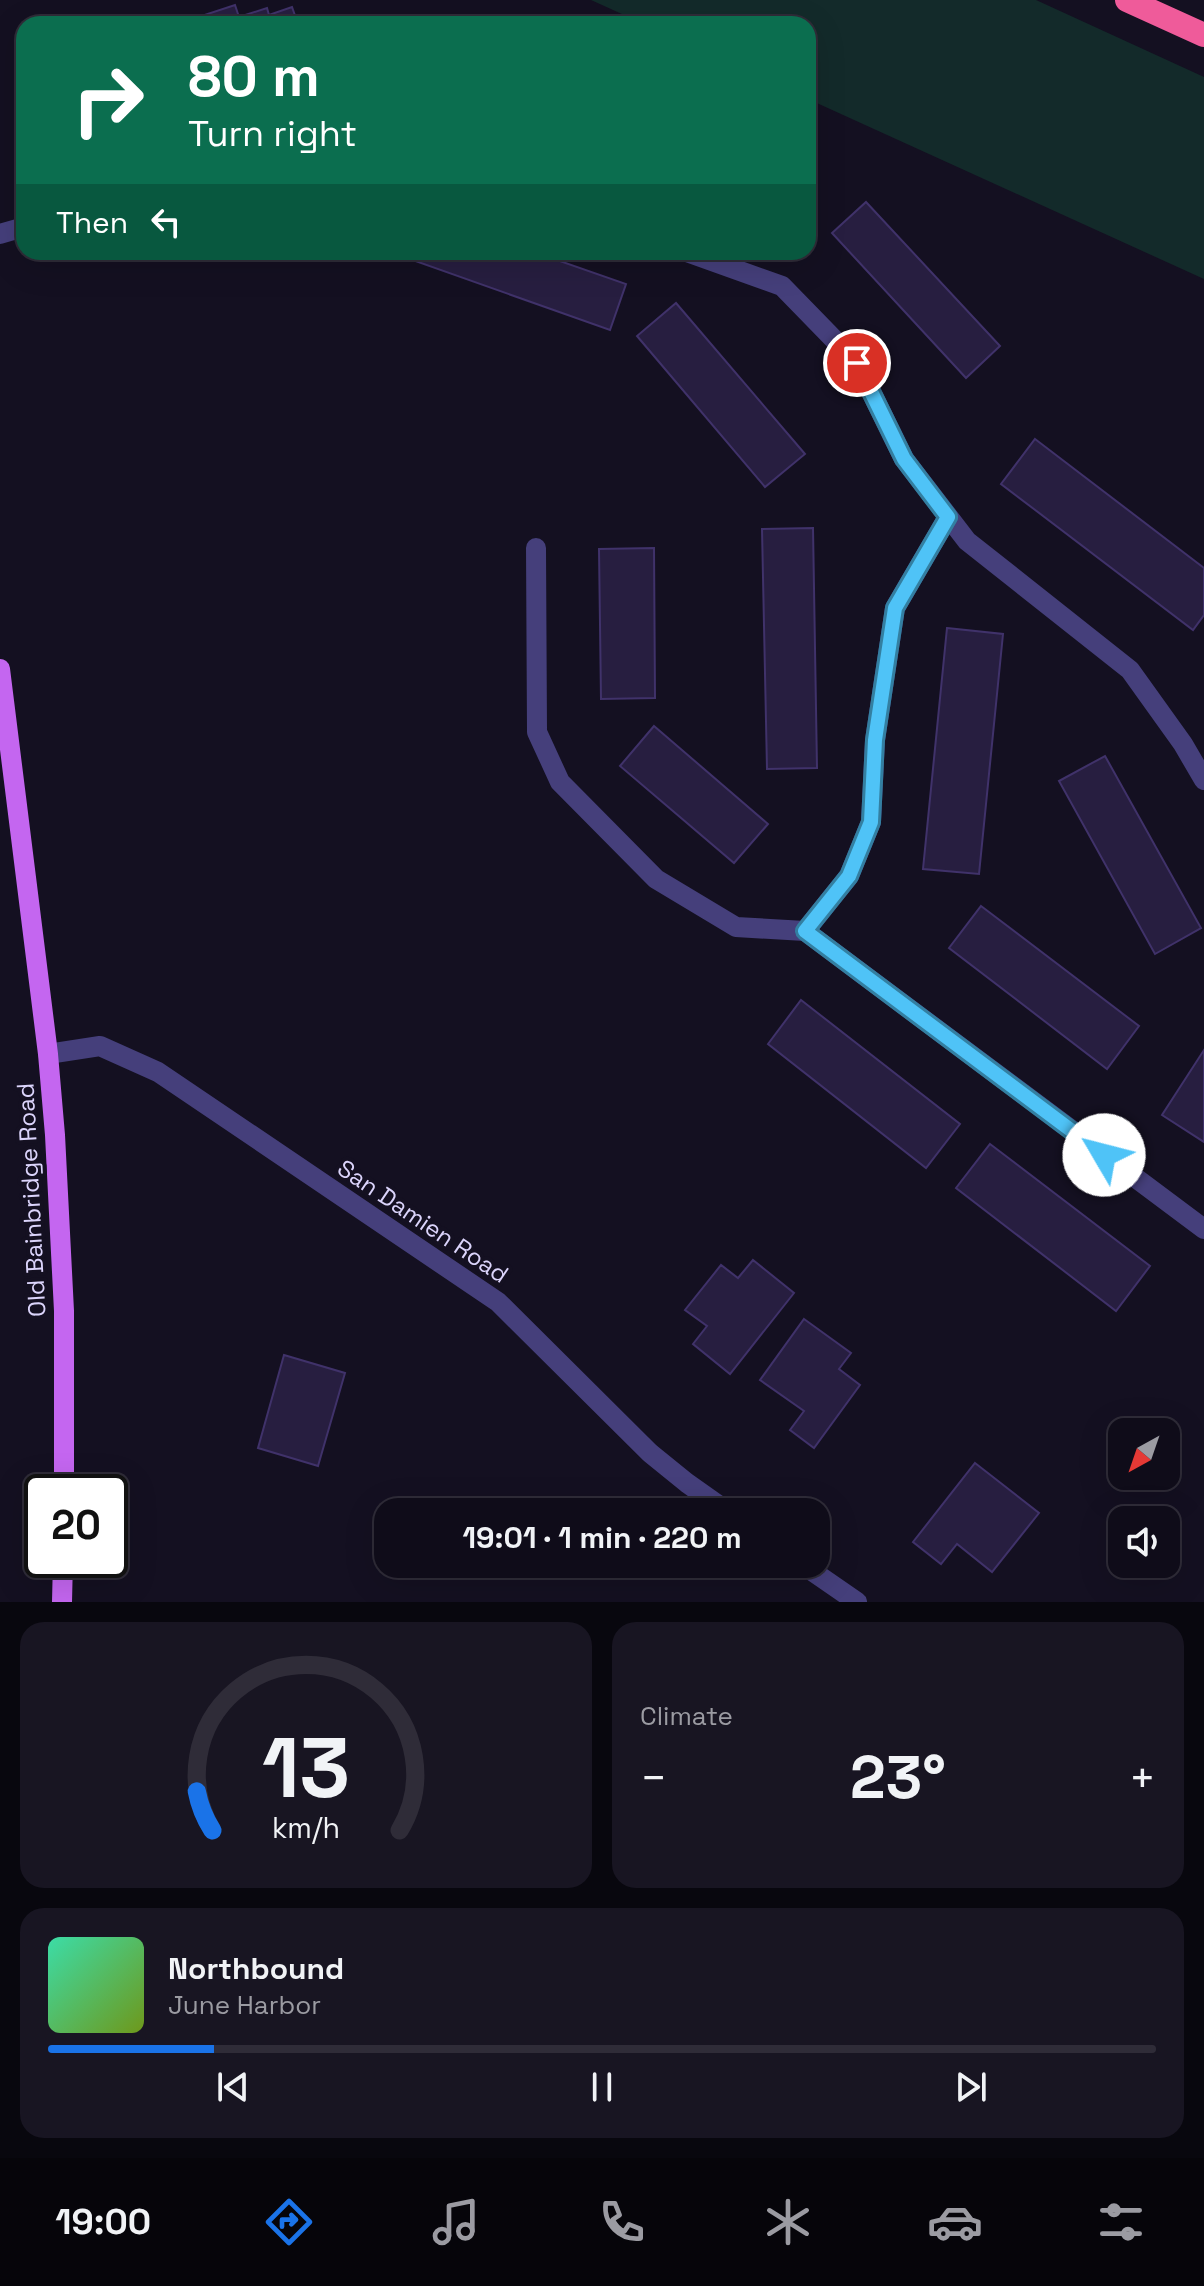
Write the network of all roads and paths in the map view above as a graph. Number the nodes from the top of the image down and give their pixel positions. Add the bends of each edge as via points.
1 (1127, 0) edge
2 (1204, 35) edge
3 (709, 260) edge
4 (948, 517) junction
5 (536, 548) dead end
6 (0, 669) edge
7 (1204, 780) edge
8 (805, 931) junction
9 (48, 1054) junction
10 (1204, 1229) edge
11 (64, 1474) edge
12 (708, 1498) edge
13 (63, 1578) edge
14 (822, 1578) edge
15 (62, 1602) edge
16 (857, 1602) edge

1 - 2 highway
3 - 4 street via 782,286 857,363 904,459
4 - 7 street via 967,541 1130,670
4 - 8 street via 895,608 875,740 871,822 849,876
5 - 8 street via 537,732 560,782 656,879 736,927
6 - 9 main road, Old Bainbridge Road
8 - 10 street
9 - 11 main road, Old Bainbridge Road via 64,1311
9 - 12 street, San Damien Road via 100,1046 158,1072 498,1302 650,1453
13 - 15 main road
14 - 16 street

